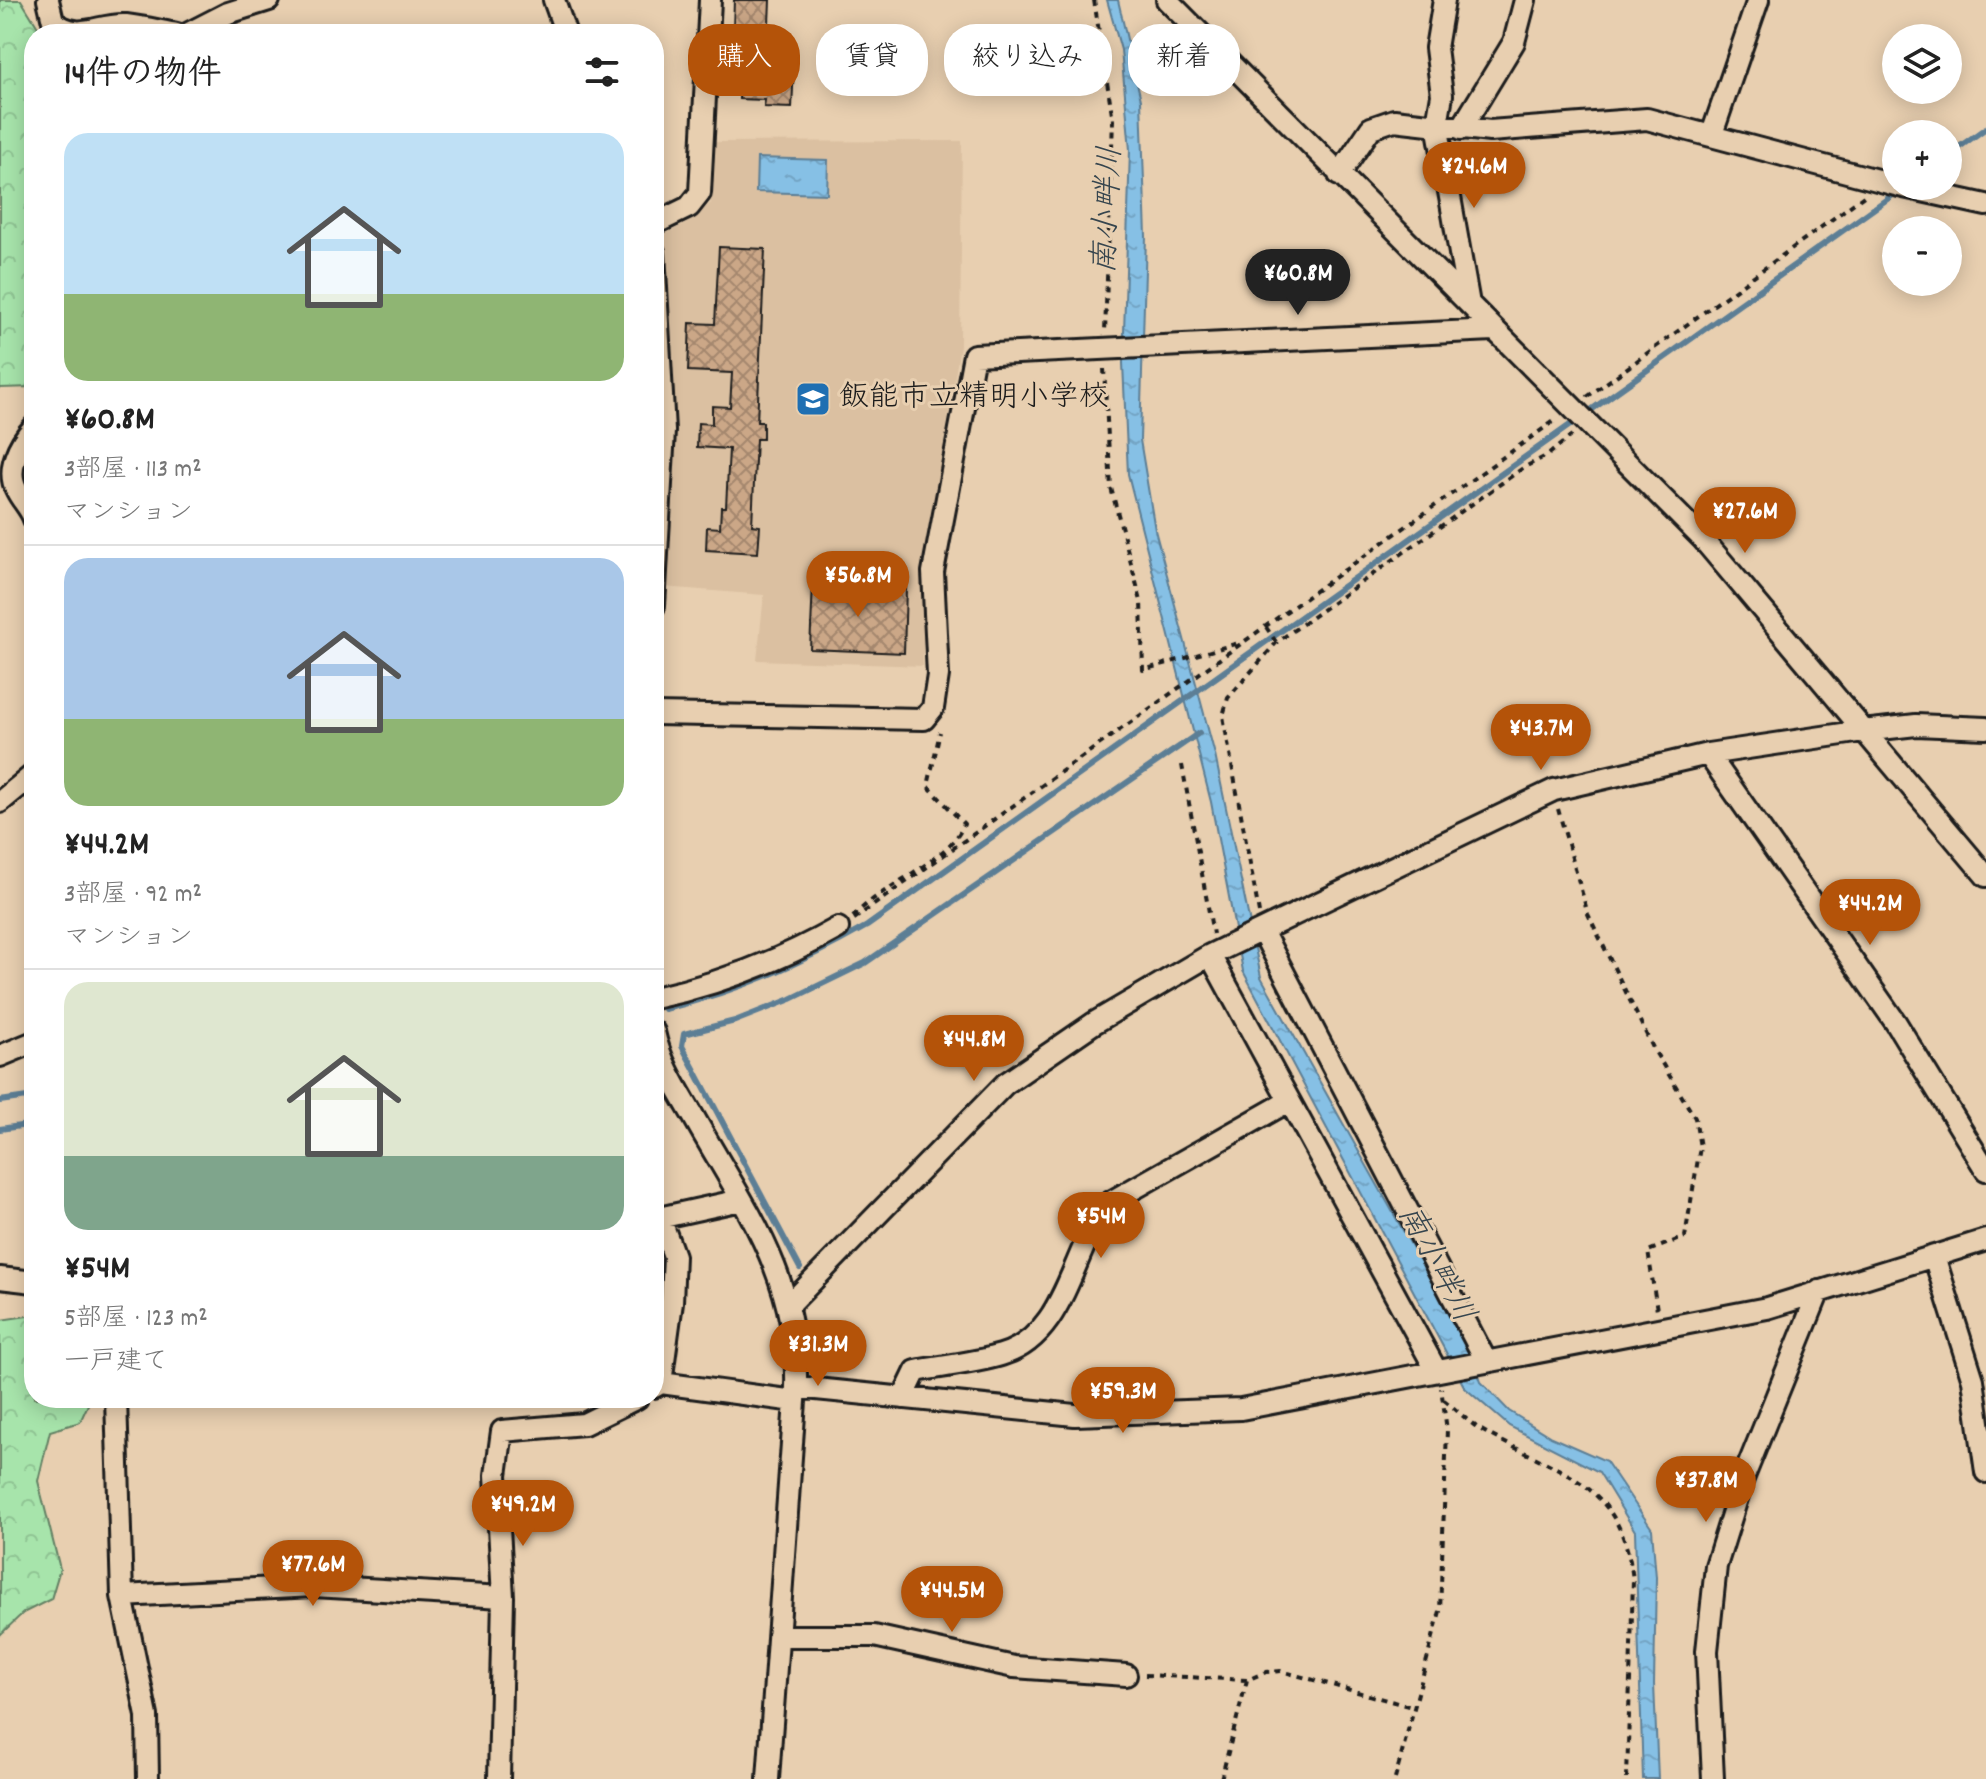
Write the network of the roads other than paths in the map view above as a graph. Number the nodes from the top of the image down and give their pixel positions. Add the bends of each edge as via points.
1 (48, 0) edge
2 (269, 0) edge
3 (554, 0) edge
4 (710, 0) edge
5 (1167, 0) edge
6 (1444, 0) edge
7 (1525, 0) edge
8 (1758, 0) edge
9 (226, 7) edge
10 (59, 24) edge
11 (201, 24) edge
12 (562, 24) edge
13 (1437, 124) junction
14 (1461, 129) junction
15 (1712, 134) junction
16 (1339, 175) junction
17 (1882, 181) edge
18 (1962, 200) edge
19 (1986, 205) edge
20 (664, 219) edge
21 (1469, 304) junction
22 (1493, 330) junction
23 (24, 438) edge
24 (24, 504) edge
25 (664, 714) edge
26 (1986, 728) edge
27 (1863, 731) junction
28 (1708, 754) junction
29 (24, 781) edge
30 (4, 796) edge
31 (1986, 876) edge
32 (844, 925) road end
33 (1259, 932) junction
34 (1217, 952) junction
35 (664, 996) edge
36 (24, 1046) edge
37 (0, 1056) edge
38 (664, 1060) edge
39 (1289, 1101) junction
40 (1986, 1170) edge
41 (741, 1200) junction
42 (664, 1217) edge
43 (664, 1234) edge
44 (1986, 1240) edge
45 (1934, 1256) junction
46 (0, 1278) edge
47 (24, 1281) edge
48 (1819, 1291) junction
49 (790, 1304) junction
50 (664, 1349) edge
51 (1482, 1360) junction
52 (1440, 1369) junction
53 (664, 1385) edge
54 (796, 1394) junction
55 (903, 1398) junction
56 (116, 1408) edge
57 (617, 1408) edge
58 (1986, 1472) edge
59 (122, 1596) junction
60 (503, 1597) junction
61 (780, 1636) junction
62 (1126, 1675) road end
63 (148, 1779) edge
64 (499, 1779) edge
65 (768, 1779) edge
66 (1713, 1779) edge

1 - 10 street via 53,21
2 - 9 street
3 - 12 street
4 - 20 street via 700,193 689,207
5 - 16 street
6 - 13 street via 1436,48 1442,95
7 - 14 street via 1514,42
8 - 15 street
9 - 11 street
13 - 14 street
13 - 16 street via 1394,120 1371,128
13 - 21 street
14 - 15 street via 1647,119
15 - 17 street
16 - 21 street
18 - 19 street
21 - 22 street
22 - 25 street via 974,355 933,572 938,675 933,708 924,719
22 - 27 street via 1702,538
23 - 24 street via 13,463 14,488
26 - 27 street via 1916,725
27 - 28 street
27 - 31 street
28 - 33 street via 1554,790
28 - 40 street via 1896,1023
29 - 30 street
32 - 35 street via 761,967
33 - 34 street
33 - 51 street
34 - 39 street
34 - 49 street via 1094,1023 1005,1084
36 - 37 street
38 - 41 street
39 - 52 street
39 - 55 street via 1107,1204 1051,1316 1022,1347 1001,1356 916,1371
41 - 42 street
41 - 49 street via 773,1256
43 - 50 street via 674,1256
44 - 45 street
45 - 48 street
45 - 58 street via 1973,1380
46 - 47 street
48 - 51 street via 1767,1308
48 - 66 street via 1743,1479 1716,1566 1707,1651
49 - 54 street
51 - 52 street
52 - 55 street via 1241,1409 1075,1415
53 - 54 street
54 - 55 street
54 - 61 street
56 - 59 street
57 - 60 street via 584,1424 502,1431 496,1475
59 - 60 street via 314,1586
59 - 63 street via 147,1716
60 - 64 street
61 - 62 street via 874,1636 1014,1667
61 - 65 street

